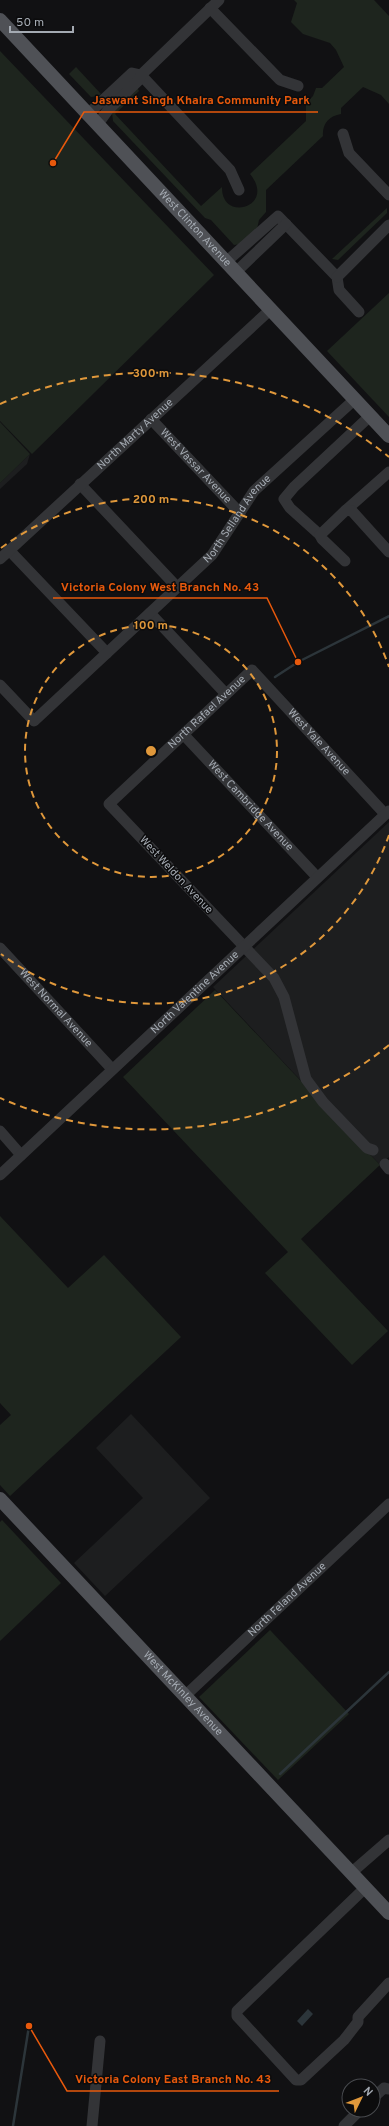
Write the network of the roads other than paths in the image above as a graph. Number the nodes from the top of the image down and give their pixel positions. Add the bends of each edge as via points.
1 (219, 0) edge
2 (210, 8) junction
3 (0, 20) edge
4 (140, 75) junction
5 (298, 86) dead end
6 (93, 119) junction
7 (343, 134) dead end
8 (239, 190) dead end
9 (389, 194) edge
10 (286, 224) junction
11 (389, 226) edge
12 (231, 267) junction
13 (337, 276) junction
14 (270, 310) junction
15 (359, 312) dead end
16 (354, 400) junction
17 (370, 416) junction
18 (151, 419) junction
19 (389, 436) edge
20 (389, 472) edge
21 (80, 484) junction
22 (346, 510) junction
23 (240, 513) junction
24 (320, 534) junction
25 (9, 550) junction
26 (389, 552) edge
27 (0, 559) edge
28 (344, 561) dead end
29 (178, 587) junction
30 (150, 613) junction
31 (107, 653) junction
32 (252, 670) joint
33 (0, 685) edge
34 (226, 694) junction
35 (184, 735) junction
36 (109, 804) joint
37 (387, 813) edge
38 (317, 877) junction
39 (243, 945) junction
40 (0, 948) edge
41 (112, 1069) junction
42 (0, 1132) edge
43 (373, 1150) dead end
44 (21, 1155) junction
45 (0, 1174) edge
46 (0, 1499) edge
47 (389, 1504) edge
48 (186, 1695) junction
49 (389, 1840) edge
50 (351, 1873) junction
51 (365, 1888) junction
52 (389, 1913) edge
53 (389, 1983) edge
54 (100, 2041) dead end
55 (352, 2118) edge
56 (92, 2126) edge
57 (344, 2126) edge

1 - 2 street
2 - 4 street
2 - 5 street via 280,80
3 - 6 main road, West Clinton Avenue
4 - 6 street via 139,80 108,110
4 - 8 street via 230,170
6 - 12 main road, West Clinton Avenue
7 - 9 street via 349,153
10 - 12 street
10 - 12 street via 278,216
10 - 13 street
11 - 13 street
12 - 14 main road, West Clinton Avenue
13 - 15 street via 339,290
14 - 16 main road, West Clinton Avenue
14 - 18 street, North Marty Avenue
16 - 17 main road, West Clinton Avenue
16 - 23 street, North Selland Avenue via 254,491
17 - 19 main road, West Clinton Avenue
17 - 24 street via 284,499 298,516
18 - 21 street, North Marty Avenue
18 - 23 street, West Vassar Avenue
20 - 22 street
21 - 25 street, North Marty Avenue
21 - 29 street
22 - 24 street
22 - 26 street via 352,511
23 - 29 street, North Selland Avenue via 212,556
24 - 28 street
25 - 27 street, North Marty Avenue
25 - 31 street
29 - 30 street, North Selland Avenue
30 - 31 street, North Selland Avenue
30 - 34 street
31 - 33 street, North Selland Avenue via 34,721
32 - 34 street, North Rafael Avenue
32 - 37 street, West Yale Avenue
34 - 35 street, North Rafael Avenue
35 - 36 street, North Rafael Avenue
35 - 38 street, West Cambridge Avenue
36 - 39 street, West Weldon Avenue
37 - 38 street, North Valentine Avenue
38 - 39 street, North Valentine Avenue
39 - 41 street, North Valentine Avenue
39 - 43 street, West Weldon Avenue via 274,978 284,997 306,1079 323,1102 367,1148
40 - 41 street, West Normal Avenue
41 - 44 street, North Valentine Avenue
42 - 44 street
44 - 45 street, North Valentine Avenue
46 - 48 main road, West McKinley Avenue
47 - 48 street, North Feland Avenue
48 - 50 main road, West McKinley Avenue
49 - 50 street
50 - 51 main road, West McKinley Avenue
51 - 52 main road, West McKinley Avenue
51 - 53 street via 237,2011 237,2016 296,2080 301,2080 344,2040 358,2022 358,2017
54 - 56 street
55 - 57 street

